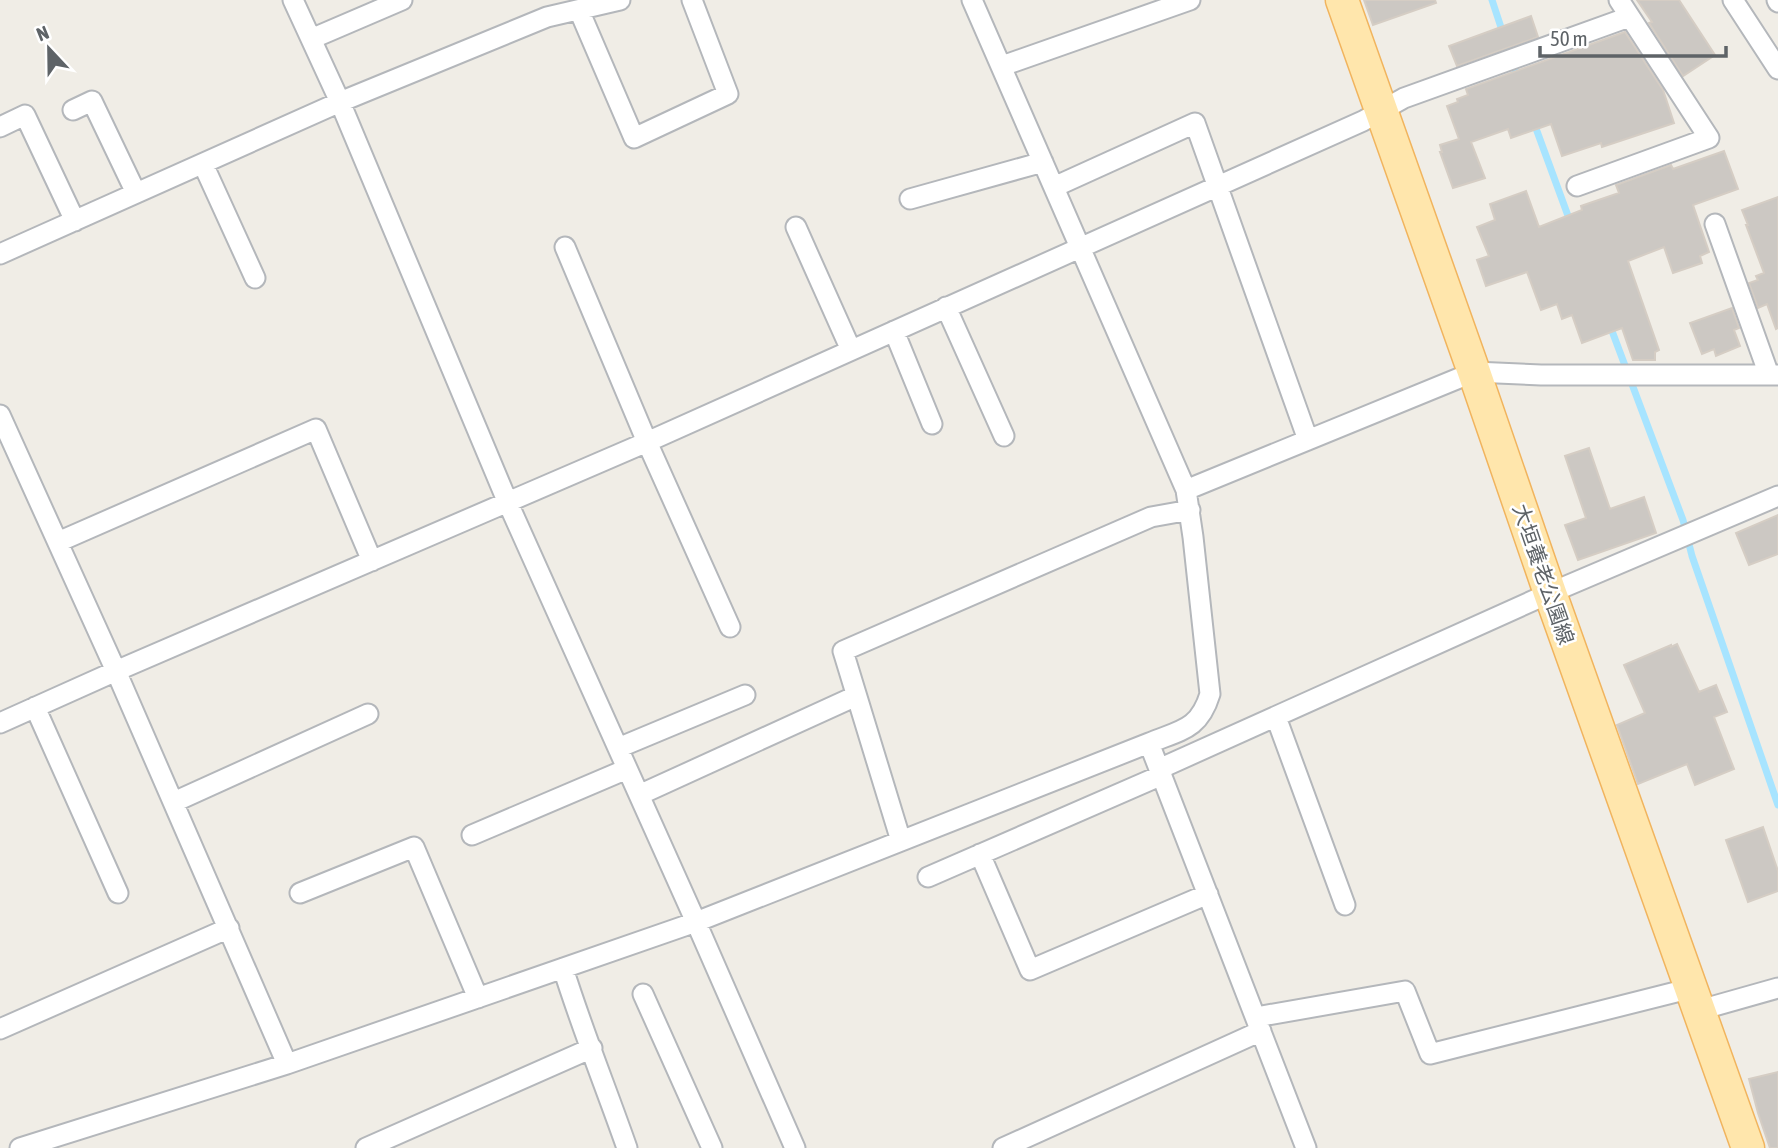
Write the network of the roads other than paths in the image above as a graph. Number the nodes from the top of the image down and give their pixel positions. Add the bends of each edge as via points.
1 (293, 0) edge
2 (402, 0) edge
3 (692, 0) edge
4 (972, 0) edge
5 (1190, 0) edge
6 (1342, 0) edge
7 (1733, 0) edge
8 (615, 1) edge
9 (1624, 8) edge
10 (579, 10) junction
11 (311, 39) junction
12 (1002, 66) junction
13 (1778, 69) edge
14 (340, 102) junction
15 (73, 110) dead end
16 (1381, 111) junction
17 (0, 127) edge
18 (1043, 162) junction
19 (203, 164) junction
20 (1577, 186) dead end
21 (1054, 187) junction
22 (1217, 187) junction
23 (135, 193) junction
24 (910, 199) dead end
25 (75, 220) junction
26 (1715, 224) dead end
27 (796, 227) dead end
28 (1080, 246) junction
29 (565, 247) dead end
30 (0, 254) edge
31 (255, 278) dead end
32 (946, 307) junction
33 (894, 331) junction
34 (851, 350) junction
35 (1474, 372) junction
36 (1774, 375) edge
37 (0, 415) edge
38 (932, 424) dead end
39 (1004, 436) dead end
40 (1308, 440) junction
41 (647, 442) junction
42 (1186, 490) junction
43 (1778, 496) edge
44 (508, 503) junction
45 (1190, 510) junction
46 (58, 542) junction
47 (372, 561) junction
48 (1550, 593) junction
49 (730, 627) dead end
50 (116, 671) junction
51 (745, 695) dead end
52 (856, 696) junction
53 (35, 707) junction
54 (368, 714) dead end
55 (1276, 717) junction
56 (0, 723) edge
57 (1149, 743) junction
58 (618, 748) junction
59 (628, 769) junction
60 (1161, 772) junction
61 (639, 795) junction
62 (173, 802) junction
63 (472, 835) dead end
64 (901, 841) junction
65 (981, 854) junction
66 (928, 877) dead end
67 (118, 893) dead end
68 (300, 893) dead end
69 (1208, 894) junction
70 (1345, 905) dead end
71 (696, 922) junction
72 (229, 928) junction
73 (563, 968) junction
74 (1778, 988) edge
75 (643, 994) dead end
76 (478, 998) junction
77 (1696, 999) junction
78 (1259, 1024) junction
79 (0, 1029) edge
80 (592, 1048) junction
81 (287, 1064) junction
82 (20, 1148) edge
83 (366, 1148) edge
84 (627, 1148) edge
85 (712, 1148) edge
86 (795, 1148) edge
87 (1003, 1148) edge
88 (1306, 1148) edge
89 (1748, 1148) edge

1 - 11 street
2 - 11 street
3 - 10 street via 728,94 634,138
4 - 12 street
5 - 12 street
6 - 16 main road, 大垣養老公園線
7 - 13 street
8 - 10 street
9 - 16 street
9 - 20 street via 1709,138
10 - 14 street via 547,17
11 - 14 street
12 - 18 street
14 - 19 street
14 - 44 street
15 - 23 street via 92,101
16 - 22 street
16 - 35 main road, 大垣養老公園線
17 - 25 street via 25,115
18 - 21 street
18 - 24 street
19 - 23 street
19 - 31 street
21 - 22 street via 1195,123
21 - 28 street
22 - 28 street
22 - 40 street
23 - 25 street
25 - 30 street
26 - 36 street
27 - 34 street
28 - 32 street
28 - 42 street
29 - 41 street
32 - 33 street
32 - 39 street
33 - 34 street
33 - 38 street
34 - 41 street
35 - 36 street
35 - 40 street
35 - 48 main road, 大垣養老公園線
37 - 46 street
40 - 42 street
41 - 44 street
41 - 49 street
42 - 45 street
43 - 48 street
44 - 47 street
44 - 58 street
45 - 52 street via 1151,517 843,651
45 - 57 street via 1210,694 1206,708 1192,725
46 - 47 street via 316,429
46 - 50 street
47 - 50 street
48 - 55 street
48 - 77 main road, 大垣養老公園線
50 - 53 street
50 - 62 street
51 - 58 street
52 - 61 street
52 - 64 street
53 - 56 street
53 - 67 street
54 - 62 street
55 - 60 street
55 - 70 street
57 - 60 street
57 - 64 street
58 - 59 street
59 - 61 street
59 - 63 street
60 - 65 street
60 - 69 street
61 - 71 street
62 - 72 street
64 - 71 street
65 - 66 street
65 - 69 street via 1030,970
68 - 76 street via 414,847
69 - 78 street
71 - 73 street
71 - 86 street
72 - 79 street
72 - 81 street
73 - 76 street
73 - 80 street
74 - 77 street
75 - 85 street
76 - 81 street
77 - 78 street via 1430,1054 1405,991
77 - 89 main road, 大垣養老公園線
78 - 87 street
78 - 88 street
80 - 83 street
80 - 84 street
81 - 82 street

